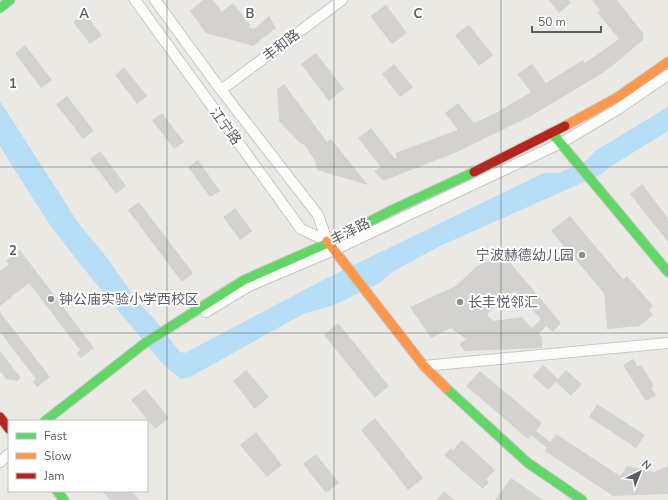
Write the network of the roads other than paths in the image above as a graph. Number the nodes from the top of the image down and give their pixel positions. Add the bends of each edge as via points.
1 (10, 0) edge
2 (134, 0) edge
3 (155, 0) edge
4 (342, 0) edge
5 (0, 8) edge
6 (668, 62) edge
7 (668, 75) edge
8 (221, 90) junction
9 (552, 133) junction
10 (561, 143) junction
11 (330, 244) junction
12 (668, 272) edge
13 (668, 343) edge
14 (148, 345) junction
15 (424, 366) junction
16 (0, 417) edge
17 (46, 420) edge
18 (57, 420) edge
19 (8, 428) edge
20 (8, 455) edge
21 (0, 462) edge
22 (58, 492) edge
23 (64, 500) edge
24 (582, 500) edge

1 - 5 street
2 - 11 street, 江宁路 via 301,229
3 - 8 street, 江宁路
4 - 8 street, 丰和路
6 - 9 street, 丰泽路 via 618,97
7 - 10 street, 丰泽路
8 - 11 street, 江宁路 via 318,216
9 - 10 street
9 - 11 street, 丰泽路 via 392,210
10 - 11 street, 丰泽路
10 - 12 street
11 - 14 street, 丰泽路 via 249,286
11 - 14 street, 丰泽路 via 244,280 182,319
11 - 15 street
13 - 15 street
14 - 17 street, 丰泽路
14 - 18 street, 丰泽路
15 - 24 street via 459,402 528,463
16 - 19 street
20 - 21 street
22 - 23 street

